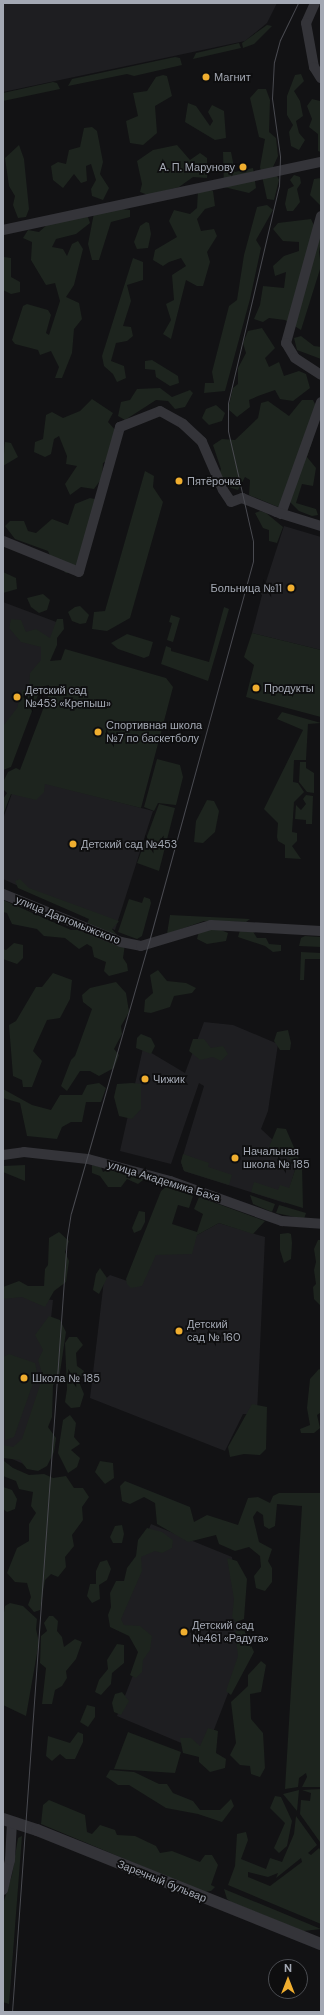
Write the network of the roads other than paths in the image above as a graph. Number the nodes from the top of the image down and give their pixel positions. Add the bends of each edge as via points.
1 (315, 3) edge
2 (321, 78) edge
3 (321, 162) edge
4 (321, 216) edge
5 (3, 230) edge
6 (321, 375) edge
7 (321, 402) edge
8 (282, 514) junction
9 (321, 526) edge
10 (3, 541) edge
11 (3, 894) edge
12 (321, 931) edge
13 (3, 1155) edge
14 (321, 1224) edge
15 (8, 1820) edge
16 (3, 1890) edge
17 (321, 1944) edge

1 - 2 street via 306,22 314,67
3 - 5 street
4 - 6 street via 286,343 295,358
7 - 8 street
8 - 9 street
8 - 10 street via 242,498 231,502 202,442 183,424 160,411 120,427 79,572
11 - 12 street, улица Даргомыжского via 121,942 141,946 211,925
13 - 14 street, улица Академика Баха via 24,1152 88,1159 170,1180 282,1221
15 - 16 street via 10,1860
15 - 17 street, Заречный бульвар

